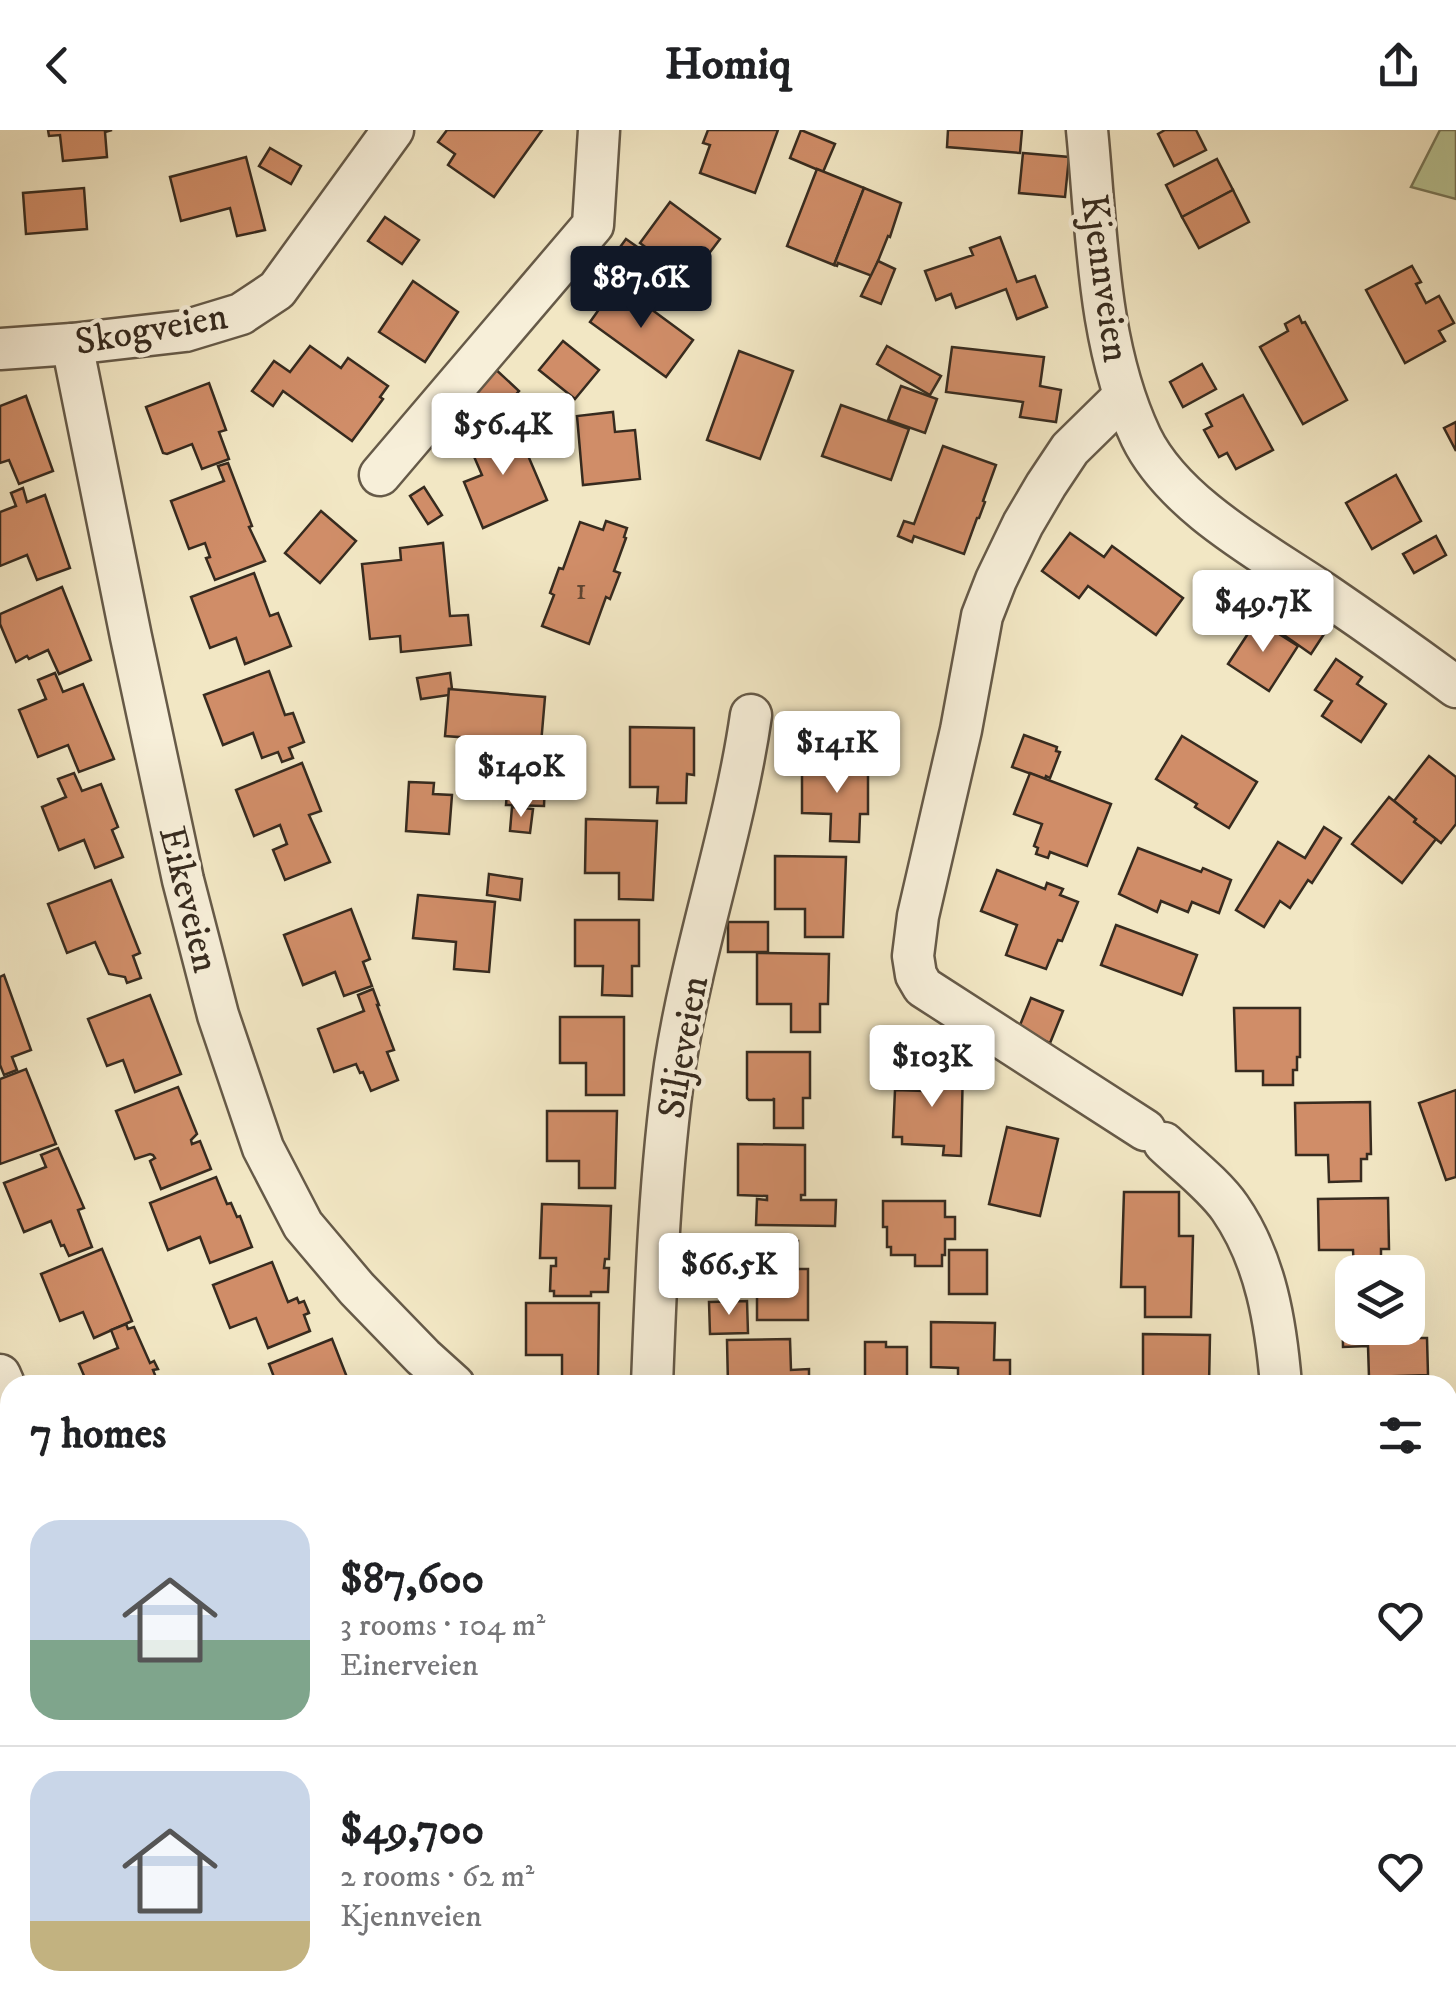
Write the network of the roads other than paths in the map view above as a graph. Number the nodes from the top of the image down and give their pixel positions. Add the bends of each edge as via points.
1 (393, 130) edge
2 (599, 130) edge
3 (1088, 130) edge
4 (72, 344) junction
5 (0, 349) edge
6 (1124, 396) junction
7 (380, 475) dead end
8 (1456, 687) edge
9 (752, 715) dead end
10 (443, 1375) edge
11 (652, 1375) edge
12 (1280, 1375) edge

1 - 4 street, Skogveien via 277,290 241,314 185,331
2 - 7 street via 593,225
3 - 6 street, Kjennveien via 1106,323
4 - 5 street, Skogveien
4 - 10 street, Eikeveien via 183,880 218,1015 263,1148 304,1225
6 - 8 street, Kjennveien via 1143,440 1190,498
6 - 12 street via 1070,449 1046,485 982,616 912,956 923,987 1155,1136 1228,1205 1254,1246
9 - 11 street, Siljeveien via 676,1063 660,1198

